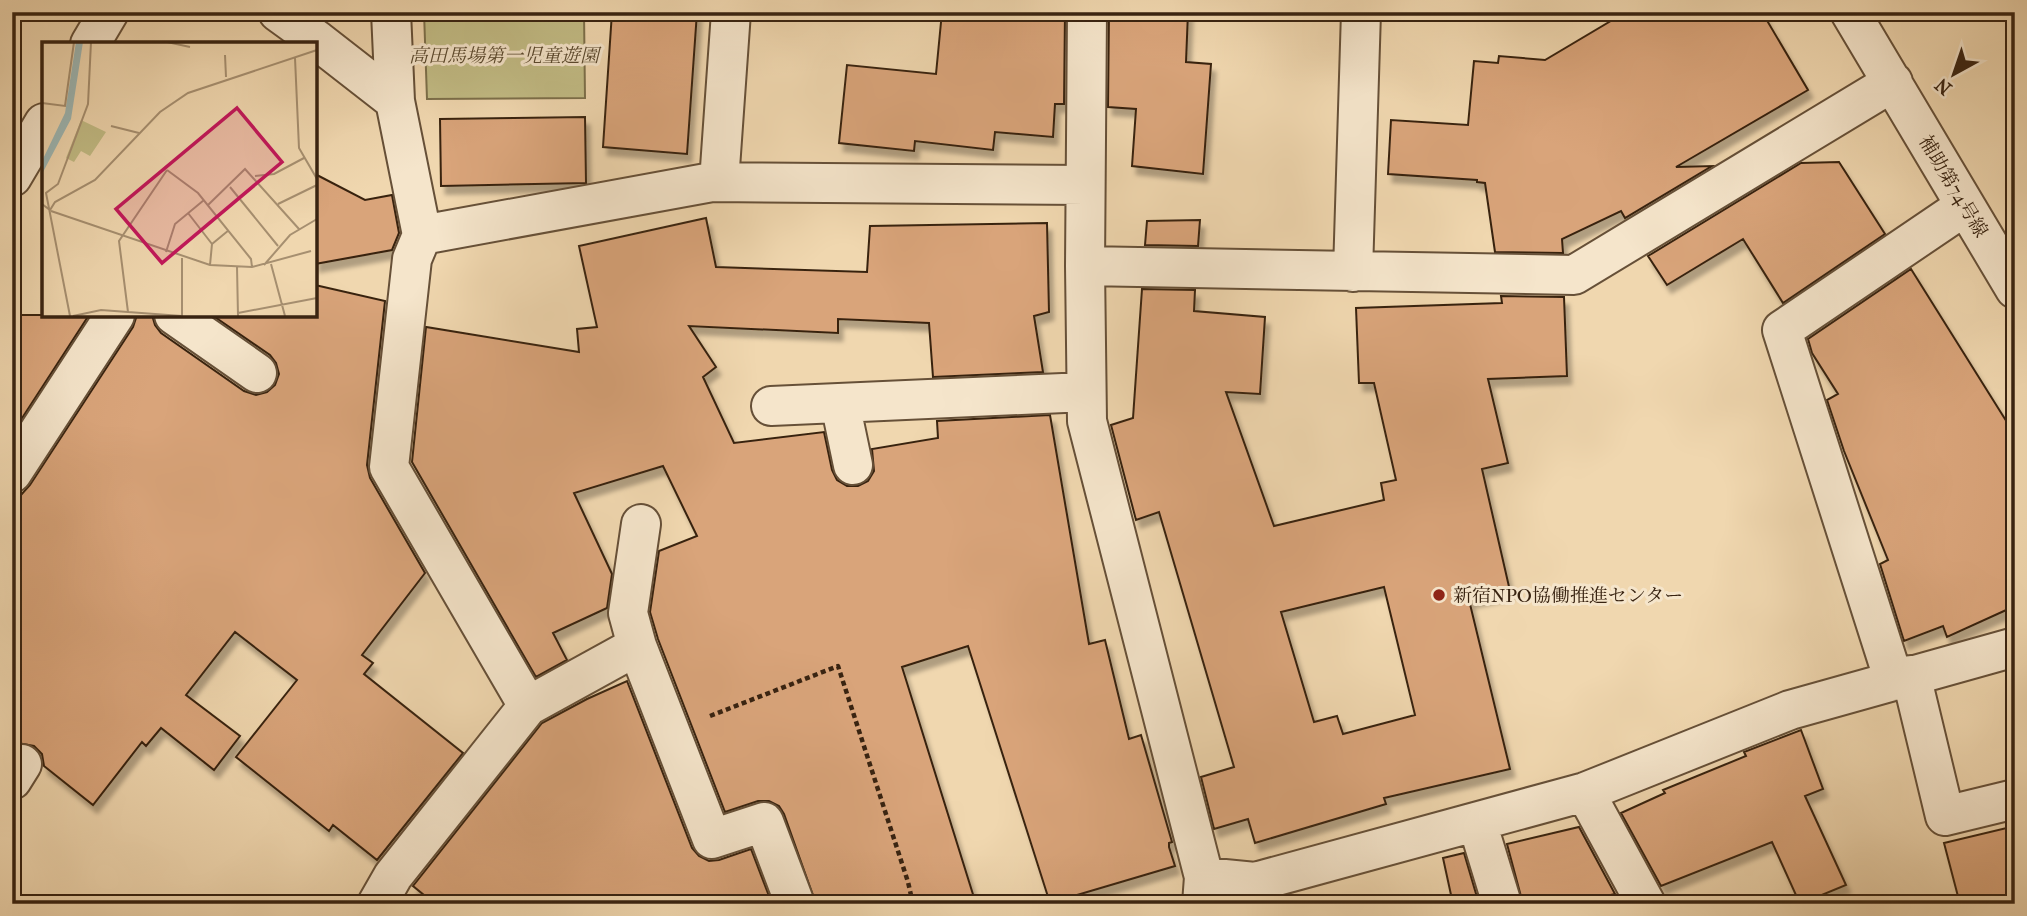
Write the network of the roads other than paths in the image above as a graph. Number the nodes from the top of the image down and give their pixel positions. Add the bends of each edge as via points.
1 (109, 12) edge
2 (391, 12) edge
3 (731, 12) edge
4 (1087, 12) edge
5 (1361, 12) edge
6 (1850, 12) edge
7 (294, 29) edge
8 (91, 42) edge
9 (312, 42) edge
10 (317, 46) edge
11 (1893, 82) junction
12 (394, 101) junction
13 (42, 126) edge
14 (12, 177) edge
15 (719, 182) junction
16 (1085, 185) junction
17 (1965, 206) junction
18 (422, 235) junction
19 (1084, 266) junction
20 (1353, 271) junction
21 (2015, 289) edge
22 (114, 317) edge
23 (177, 317) edge
24 (257, 373) dead end
25 (1086, 392) junction
26 (840, 403) junction
27 (771, 406) dead end
28 (853, 466) dead end
29 (12, 473) edge
30 (641, 524) dead end
31 (636, 646) junction
32 (2015, 647) edge
33 (1902, 678) junction
34 (528, 706) junction
35 (1585, 792) junction
36 (2015, 799) edge
37 (1477, 822) junction
38 (1203, 890) edge
39 (394, 897) edge
40 (794, 904) edge
41 (1502, 904) edge
42 (1646, 904) edge

1 - 8 street
2 - 12 street
3 - 15 street
4 - 16 street
5 - 20 street
6 - 11 street, 補助第74号線
7 - 9 street
10 - 12 street
11 - 17 street, 補助第74号線
11 - 20 street via 1574,275
12 - 18 street
13 - 14 street
15 - 16 street
15 - 18 street
16 - 19 street
17 - 21 street, 補助第74号線
17 - 33 street via 1782,330
18 - 34 street via 412,259 389,467
19 - 20 street
19 - 25 street
22 - 29 street
23 - 24 street
25 - 26 street
25 - 38 street via 1087,421
26 - 27 street
26 - 28 street
30 - 31 street via 628,612
31 - 34 street
31 - 40 street via 712,839 764,822
32 - 33 street
33 - 35 street via 1790,710
33 - 36 street via 1945,816
34 - 39 street
35 - 37 street
35 - 42 street
37 - 38 street via 1255,883
37 - 41 street

